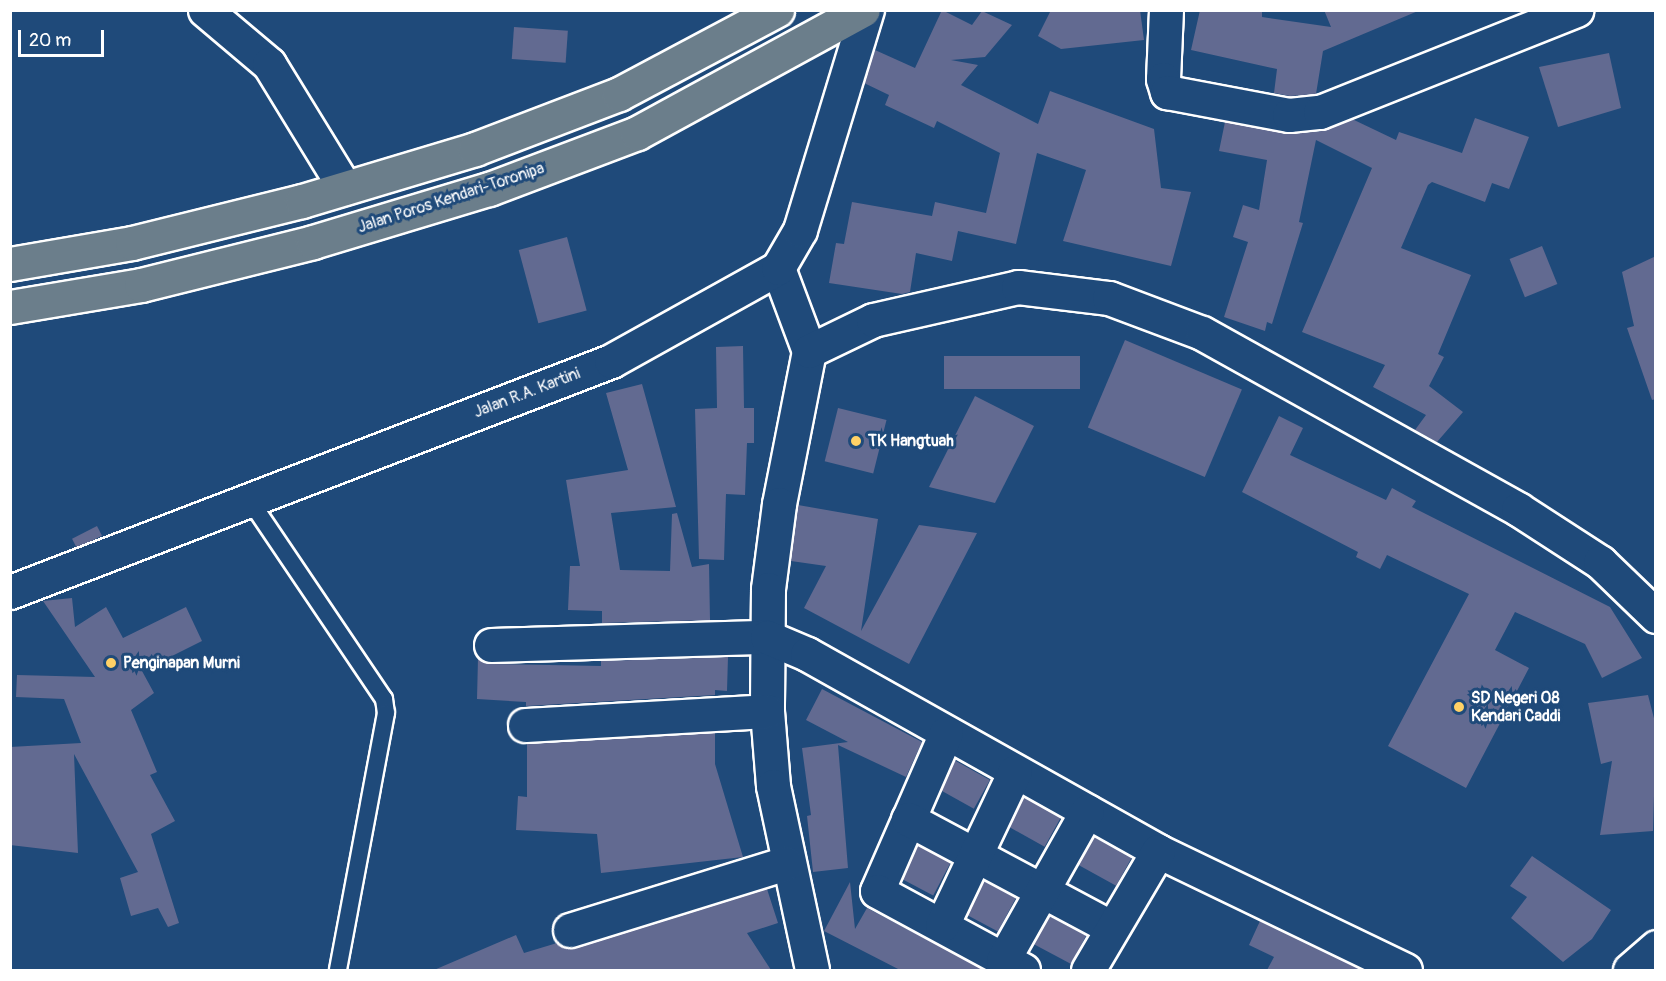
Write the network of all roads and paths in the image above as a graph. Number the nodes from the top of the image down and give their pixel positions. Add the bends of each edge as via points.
1 (205, 10) edge
2 (777, 10) edge
3 (865, 10) edge
4 (1166, 10) edge
5 (1575, 10) edge
6 (619, 94) junction
7 (637, 133) junction
8 (345, 188) junction
9 (10, 264) edge
10 (778, 268) junction
11 (10, 307) edge
12 (809, 351) junction
13 (250, 502) junction
14 (10, 592) edge
15 (1656, 616) edge
16 (766, 637) junction
17 (491, 645) dead end
18 (767, 711) junction
19 (525, 725) dead end
20 (946, 733) junction
21 (1015, 771) junction
22 (1087, 811) junction
23 (908, 819) junction
24 (1158, 851) junction
25 (975, 853) junction
26 (786, 862) junction
27 (1041, 888) junction
28 (942, 925) junction
29 (1112, 928) junction
30 (570, 930) dead end
31 (1013, 965) edge
32 (338, 970) edge
33 (812, 970) edge
34 (1088, 970) edge
35 (1405, 970) edge

1 - 8 street via 269,64
2 - 6 main road
3 - 7 main road, Jalan Poros Kendari-Toronipa
3 - 10 street via 803,221
4 - 5 street via 1163,79 1167,92 1289,115 1320,112
6 - 7 main road
6 - 8 main road via 476,149
7 - 11 main road, Jalan Poros Kendari-Toronipa via 489,189 314,242 141,285
8 - 9 main road via 132,243
10 - 12 street
10 - 13 street, Jalan R.A. Kartini via 611,361
12 - 15 street via 873,320 984,293 1018,287 1109,298 1202,333 1518,509 1600,562
12 - 16 street via 779,504
13 - 14 street, Jalan R.A. Kartini
13 - 32 lane via 384,699 387,713
16 - 17 street
16 - 18 street
16 - 20 street
18 - 19 street
18 - 26 street via 773,786
20 - 21 street
20 - 23 street
21 - 22 street
21 - 25 street
22 - 24 street
22 - 27 street
23 - 25 street
23 - 28 street via 877,891
24 - 29 street
24 - 35 street
25 - 27 street
25 - 28 street
26 - 30 street
26 - 33 street
27 - 29 street
27 - 31 street
28 - 31 street
29 - 34 street

